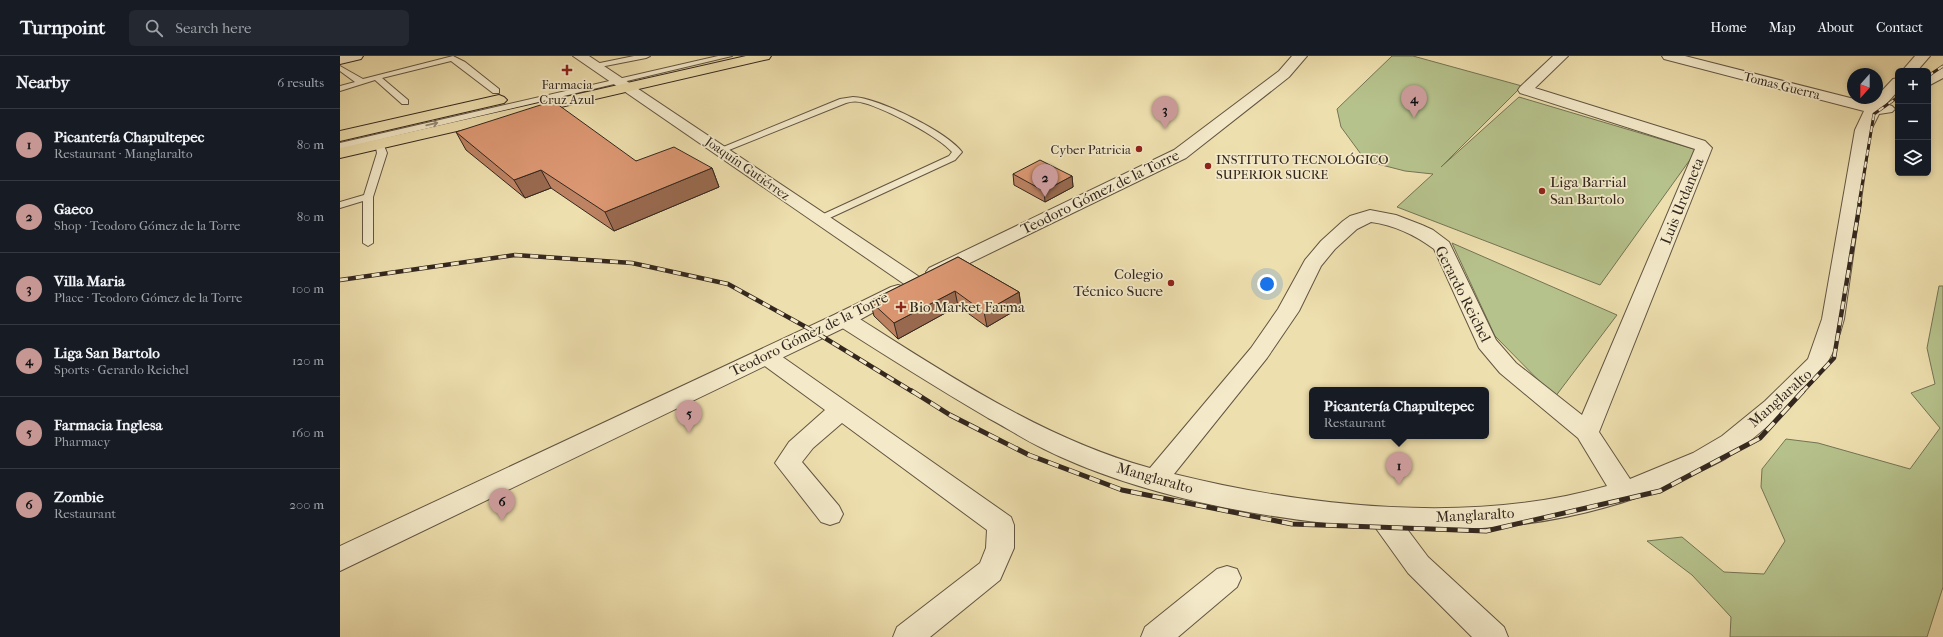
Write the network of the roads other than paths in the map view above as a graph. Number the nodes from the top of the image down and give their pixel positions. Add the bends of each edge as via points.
1 (356, 56) edge
2 (580, 56) edge
3 (646, 56) edge
4 (697, 56) edge
5 (710, 56) edge
6 (728, 56) edge
7 (764, 56) edge
8 (1300, 56) edge
9 (1561, 56) edge
10 (1672, 56) edge
11 (1923, 56) edge
12 (340, 60) edge
13 (1936, 62) edge
14 (595, 66) junction
15 (340, 68) edge
16 (1912, 68) edge
17 (1931, 74) edge
18 (373, 79) junction
19 (617, 80) junction
20 (1895, 85) edge
21 (340, 89) edge
22 (496, 91) dead end
23 (405, 102) dead end
24 (1896, 104) edge
25 (1873, 109) junction
26 (340, 137) edge
27 (379, 143) junction
28 (340, 146) edge
29 (721, 150) junction
30 (340, 153) edge
31 (368, 197) junction
32 (340, 205) edge
33 (821, 219) junction
34 (368, 243) dead end
35 (914, 282) junction
36 (844, 319) junction
37 (766, 356) junction
38 (841, 410) junction
39 (1587, 432) junction
40 (1155, 480) junction
41 (1624, 492) junction
42 (830, 514) dead end
43 (1383, 518) junction
44 (340, 559) edge
45 (1227, 578) dead end
46 (908, 637) edge
47 (1156, 637) edge
48 (1493, 637) edge

1 - 12 street
2 - 14 street, Joaquín Gutiérrez
3 - 14 lane
4 - 19 main road
5 - 19 lane
6 - 19 lane
7 - 19 main road
8 - 35 street, Teodoro Gómez de la Torre via 1284,74 1180,154
9 - 39 street, Luis Urdaneta via 1525,90 1699,144 1704,148
10 - 25 street, Tomas Guerra
11 - 16 street
13 - 17 street
14 - 19 street, Joaquín Gutiérrez
15 - 18 lane via 358,80
18 - 21 lane
18 - 22 lane via 452,58
18 - 23 lane
19 - 26 main road
19 - 27 main road
28 -> 19 lane
19 - 29 street, Joaquín Gutiérrez
20 - 25 street, Manglaralto
24 - 25 street via 1886,109
25 - 41 street, Manglaralto via 1862,130 1833,319 1820,359 1791,390 1725,446 1680,471
27 - 30 main road
27 - 31 lane via 382,153
29 - 33 street, Joaquín Gutiérrez
29 - 33 lane via 855,98 891,112 949,143 957,152 952,158
31 - 32 lane
31 - 34 lane
33 - 35 street, Joaquín Gutiérrez
35 - 36 street, Teodoro Gómez de la Torre
36 - 37 street, Teodoro Gómez de la Torre
36 - 40 street, Manglaralto via 926,371 1034,433 1102,462
37 - 38 street
37 - 44 street, Teodoro Gómez de la Torre
38 - 42 street via 798,449 788,463
38 - 46 street via 1001,525 1000,548 990,571
39 - 40 street, Gerardo Reichel via 1508,368 1495,354 1487,343 1442,246 1426,234 1403,224 1382,218 1364,217 1342,231 1312,264 1288,311 1259,353
39 - 41 street, Gerardo Reichel
40 - 43 street, Manglaralto via 1286,508
41 - 43 street, Manglaralto via 1555,508 1483,517
43 - 48 street via 1418,565
45 - 47 street

